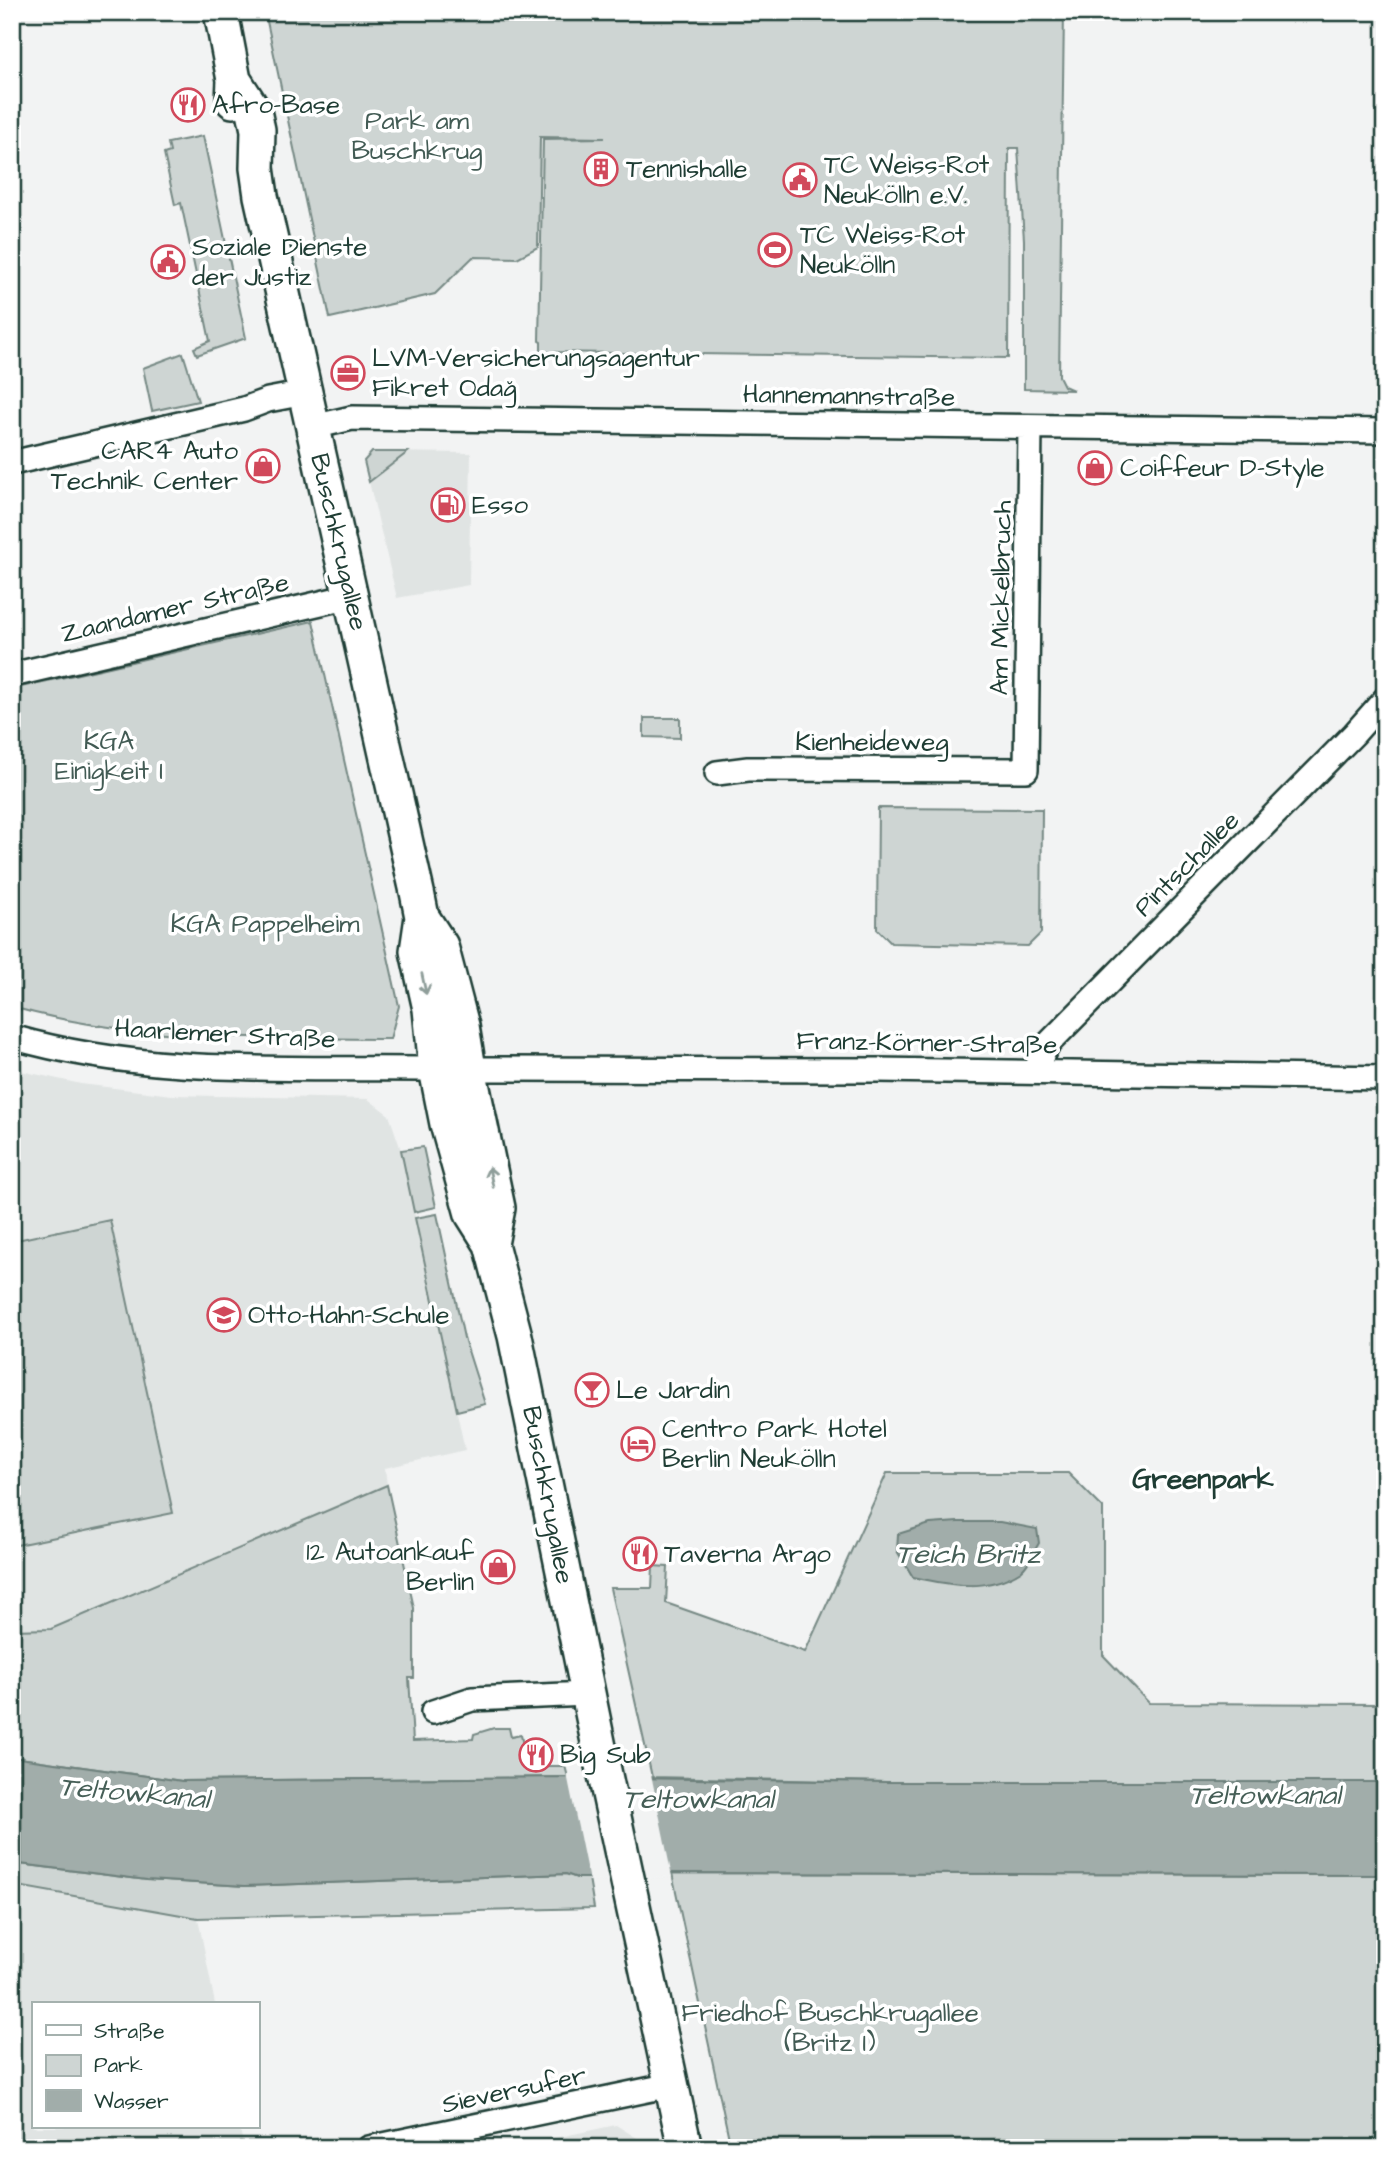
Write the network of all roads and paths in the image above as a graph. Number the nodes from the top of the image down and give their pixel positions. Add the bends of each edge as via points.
1 (222, 12) edge
2 (305, 393) junction
3 (313, 426) junction
4 (1030, 427) junction
5 (1385, 431) edge
6 (12, 463) edge
7 (351, 596) junction
8 (12, 675) edge
9 (1385, 699) edge
10 (1026, 770) joint
11 (717, 773) dead end
12 (422, 916) junction
13 (12, 1037) edge
14 (436, 1069) junction
15 (469, 1069) junction
16 (1037, 1072) junction
17 (1385, 1078) edge
18 (491, 1244) junction
19 (588, 1694) junction
20 (433, 1712) dead end
21 (671, 2085) junction
22 (369, 2148) edge
23 (685, 2148) edge

1 - 2 main road, Buschkrugallee via 234,80 236,135 257,168
2 - 3 main road, Buschkrugallee
2 - 6 street
3 - 4 street, Hannemannstraße via 352,418
3 - 7 main road, Buschkrugallee
4 - 5 street, Hannemannstraße
4 - 10 street, Am Mickelbruch
7 - 8 street, Zaandamer Straße
7 - 12 main road, Buschkrugallee
9 - 16 street, Pintschallee via 1048,1044
10 - 11 street, Kienheideweg via 760,769
12 -> 14 main road, Buschkrugallee via 417,951 430,1009
12 - 15 main road, Buschkrugallee via 441,946 463,1026
13 - 14 street, Haarlemer Straße via 95,1055 177,1065
14 - 15 main road
14 - 18 main road, Buschkrugallee via 472,1214
15 - 16 street, Franz-Körner-Straße
18 -> 15 main road, Buschkrugallee via 498,1208
16 - 17 street, Franz-Körner-Straße
18 - 19 main road, Buschkrugallee via 521,1360
19 - 20 street via 472,1699
19 - 21 main road, Buschkrugallee
21 - 22 street, Sieversufer
21 - 23 main road

